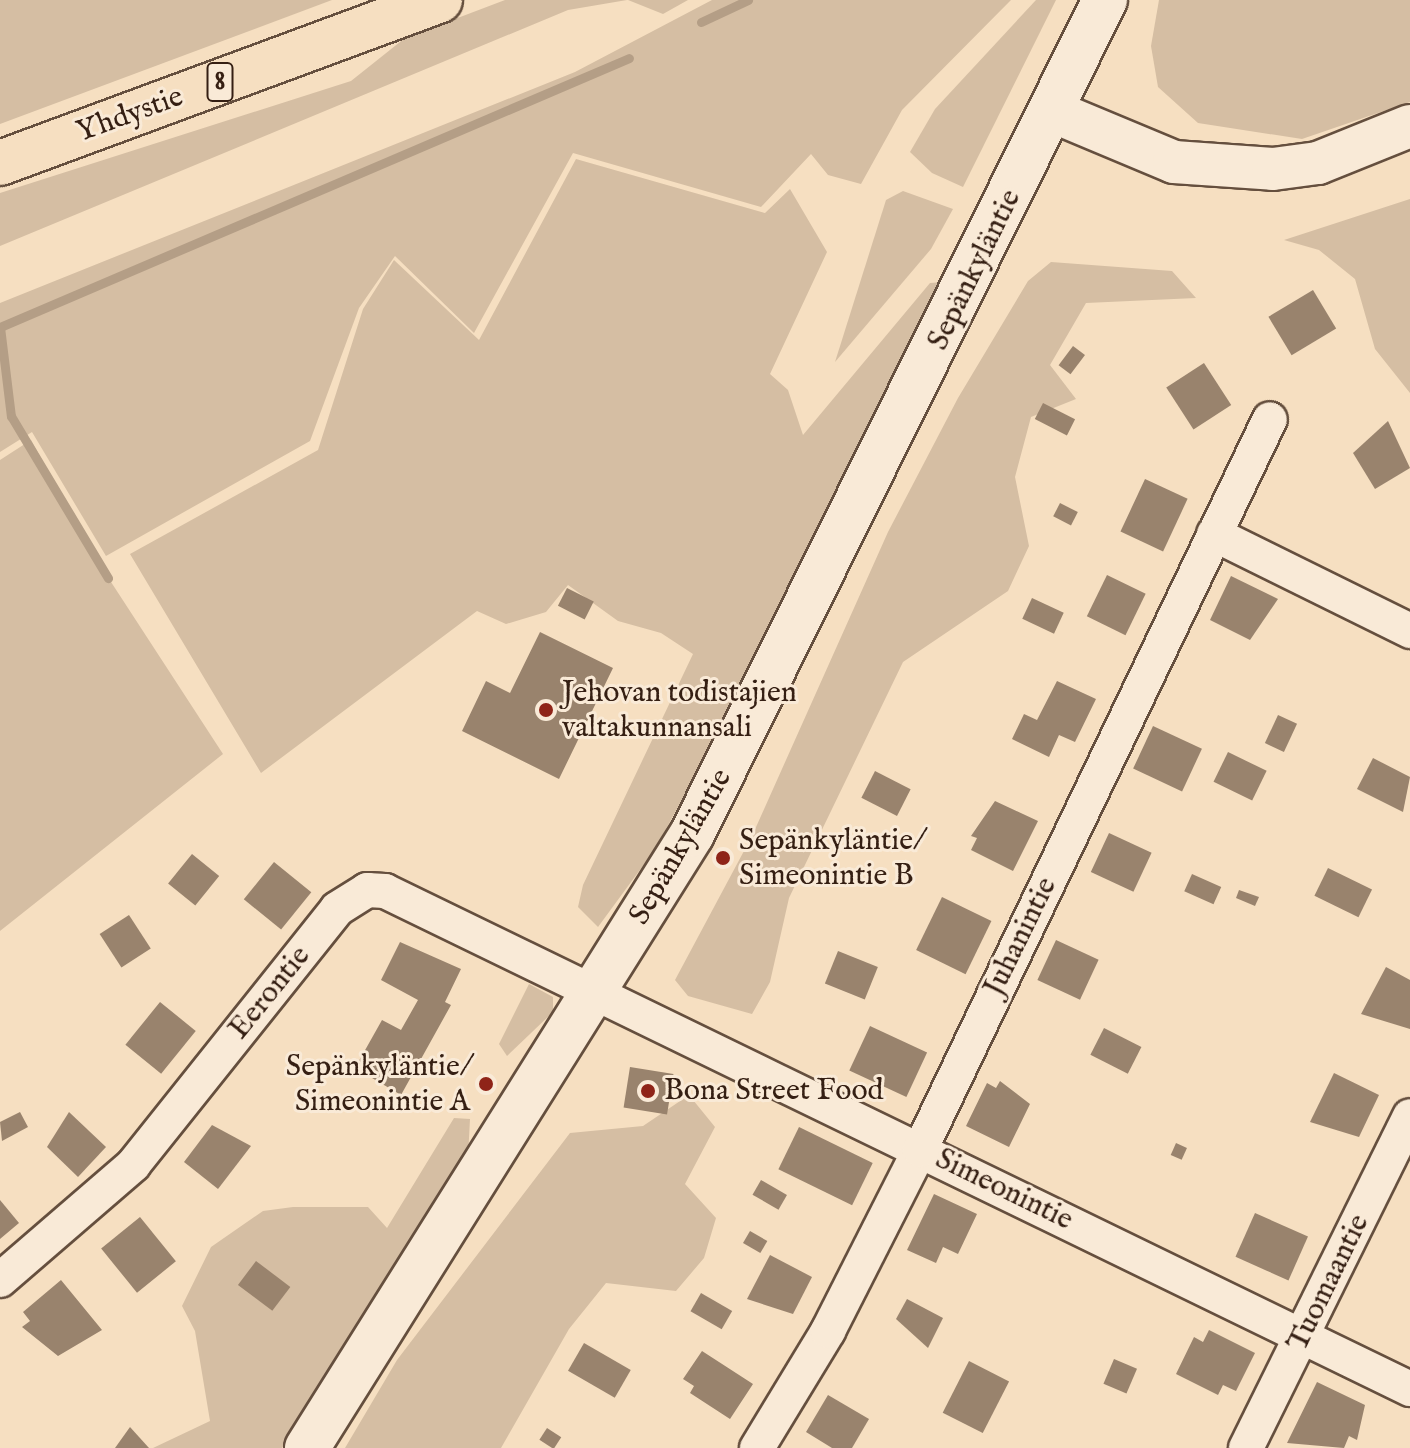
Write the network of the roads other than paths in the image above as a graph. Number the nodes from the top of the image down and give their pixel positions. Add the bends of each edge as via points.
1 (440, 0) edge
2 (1105, 0) edge
3 (1052, 111) junction
4 (1410, 126) edge
5 (0, 163) edge
6 (1270, 419) dead end
7 (1214, 534) junction
8 (1410, 631) edge
9 (597, 991) junction
10 (1410, 1116) edge
11 (920, 1150) junction
12 (0, 1280) edge
13 (1304, 1337) junction
14 (1410, 1389) edge
15 (307, 1448) edge
16 (757, 1448) edge
17 (1246, 1448) edge

1 - 5 highway, Yhdystie / 8
2 - 3 main road, Sepänkyläntie
3 - 4 street via 1174,162 1273,169 1318,163
3 - 9 main road, Sepänkyläntie via 692,834
6 - 7 street, Juhanintie
7 - 8 street
7 - 11 street, Juhanintie
9 - 11 street, Simeonintie
9 - 12 street, Eerontie via 406,897 367,890 337,909 133,1165
9 - 15 main road, Sepänkyläntie
10 - 13 street, Tuomaantie
11 - 13 street, Simeonintie
11 - 16 street, Juhanintie via 828,1331
13 - 14 street, Simeonintie
13 - 17 street, Tuomaantie

